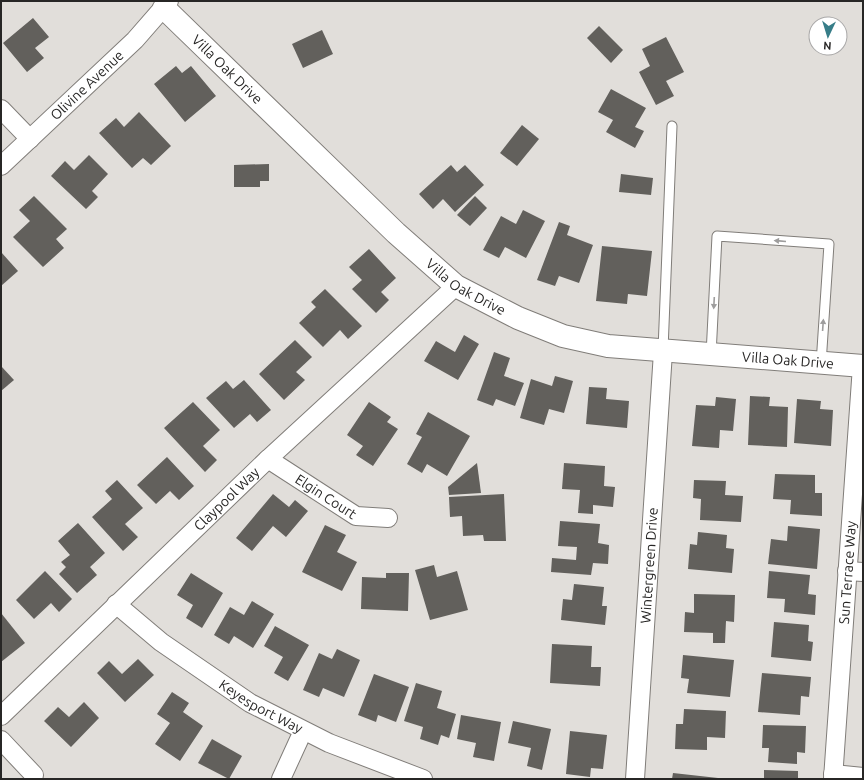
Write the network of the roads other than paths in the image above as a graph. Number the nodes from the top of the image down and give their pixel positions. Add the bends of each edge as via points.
1 (167, 4) edge
2 (1, 109) edge
3 (672, 126) dead end
4 (30, 139) junction
5 (1, 166) edge
6 (456, 286) junction
7 (663, 352) junction
8 (711, 356) junction
9 (821, 364) junction
10 (863, 366) edge
11 (268, 459) junction
12 (388, 518) dead end
13 (855, 572) edge
14 (116, 604) junction
15 (1, 716) edge
16 (303, 731) junction
17 (1, 740) edge
18 (34, 775) dead end
19 (833, 777) edge
20 (863, 777) edge
21 (281, 779) edge
22 (423, 779) edge
23 (634, 779) edge

1 - 4 street, Olivine Avenue via 135,40
1 - 6 street, Villa Oak Drive via 396,233
2 - 4 street
3 - 7 lane
4 - 5 street, Olivine Avenue
6 - 7 street, Villa Oak Drive via 518,318 563,336 608,346
6 - 11 street, Claypool Way
7 - 8 street, Villa Oak Drive
7 - 23 street, Wintergreen Drive
8 - 9 street, Villa Oak Drive
9 -> 8 lane via 829,244 718,236
9 - 10 street, Villa Oak Drive
10 - 13 street, Sun Terrace Way
11 - 12 street, Elgin Court via 356,516
11 - 14 street, Claypool Way
13 - 19 street, Sun Terrace Way
14 - 15 street, Claypool Way
14 - 16 street, Keyesport Way via 161,642 211,677 250,703
16 - 21 street
16 - 22 street, Keyesport Way
17 - 18 street
19 - 20 street

